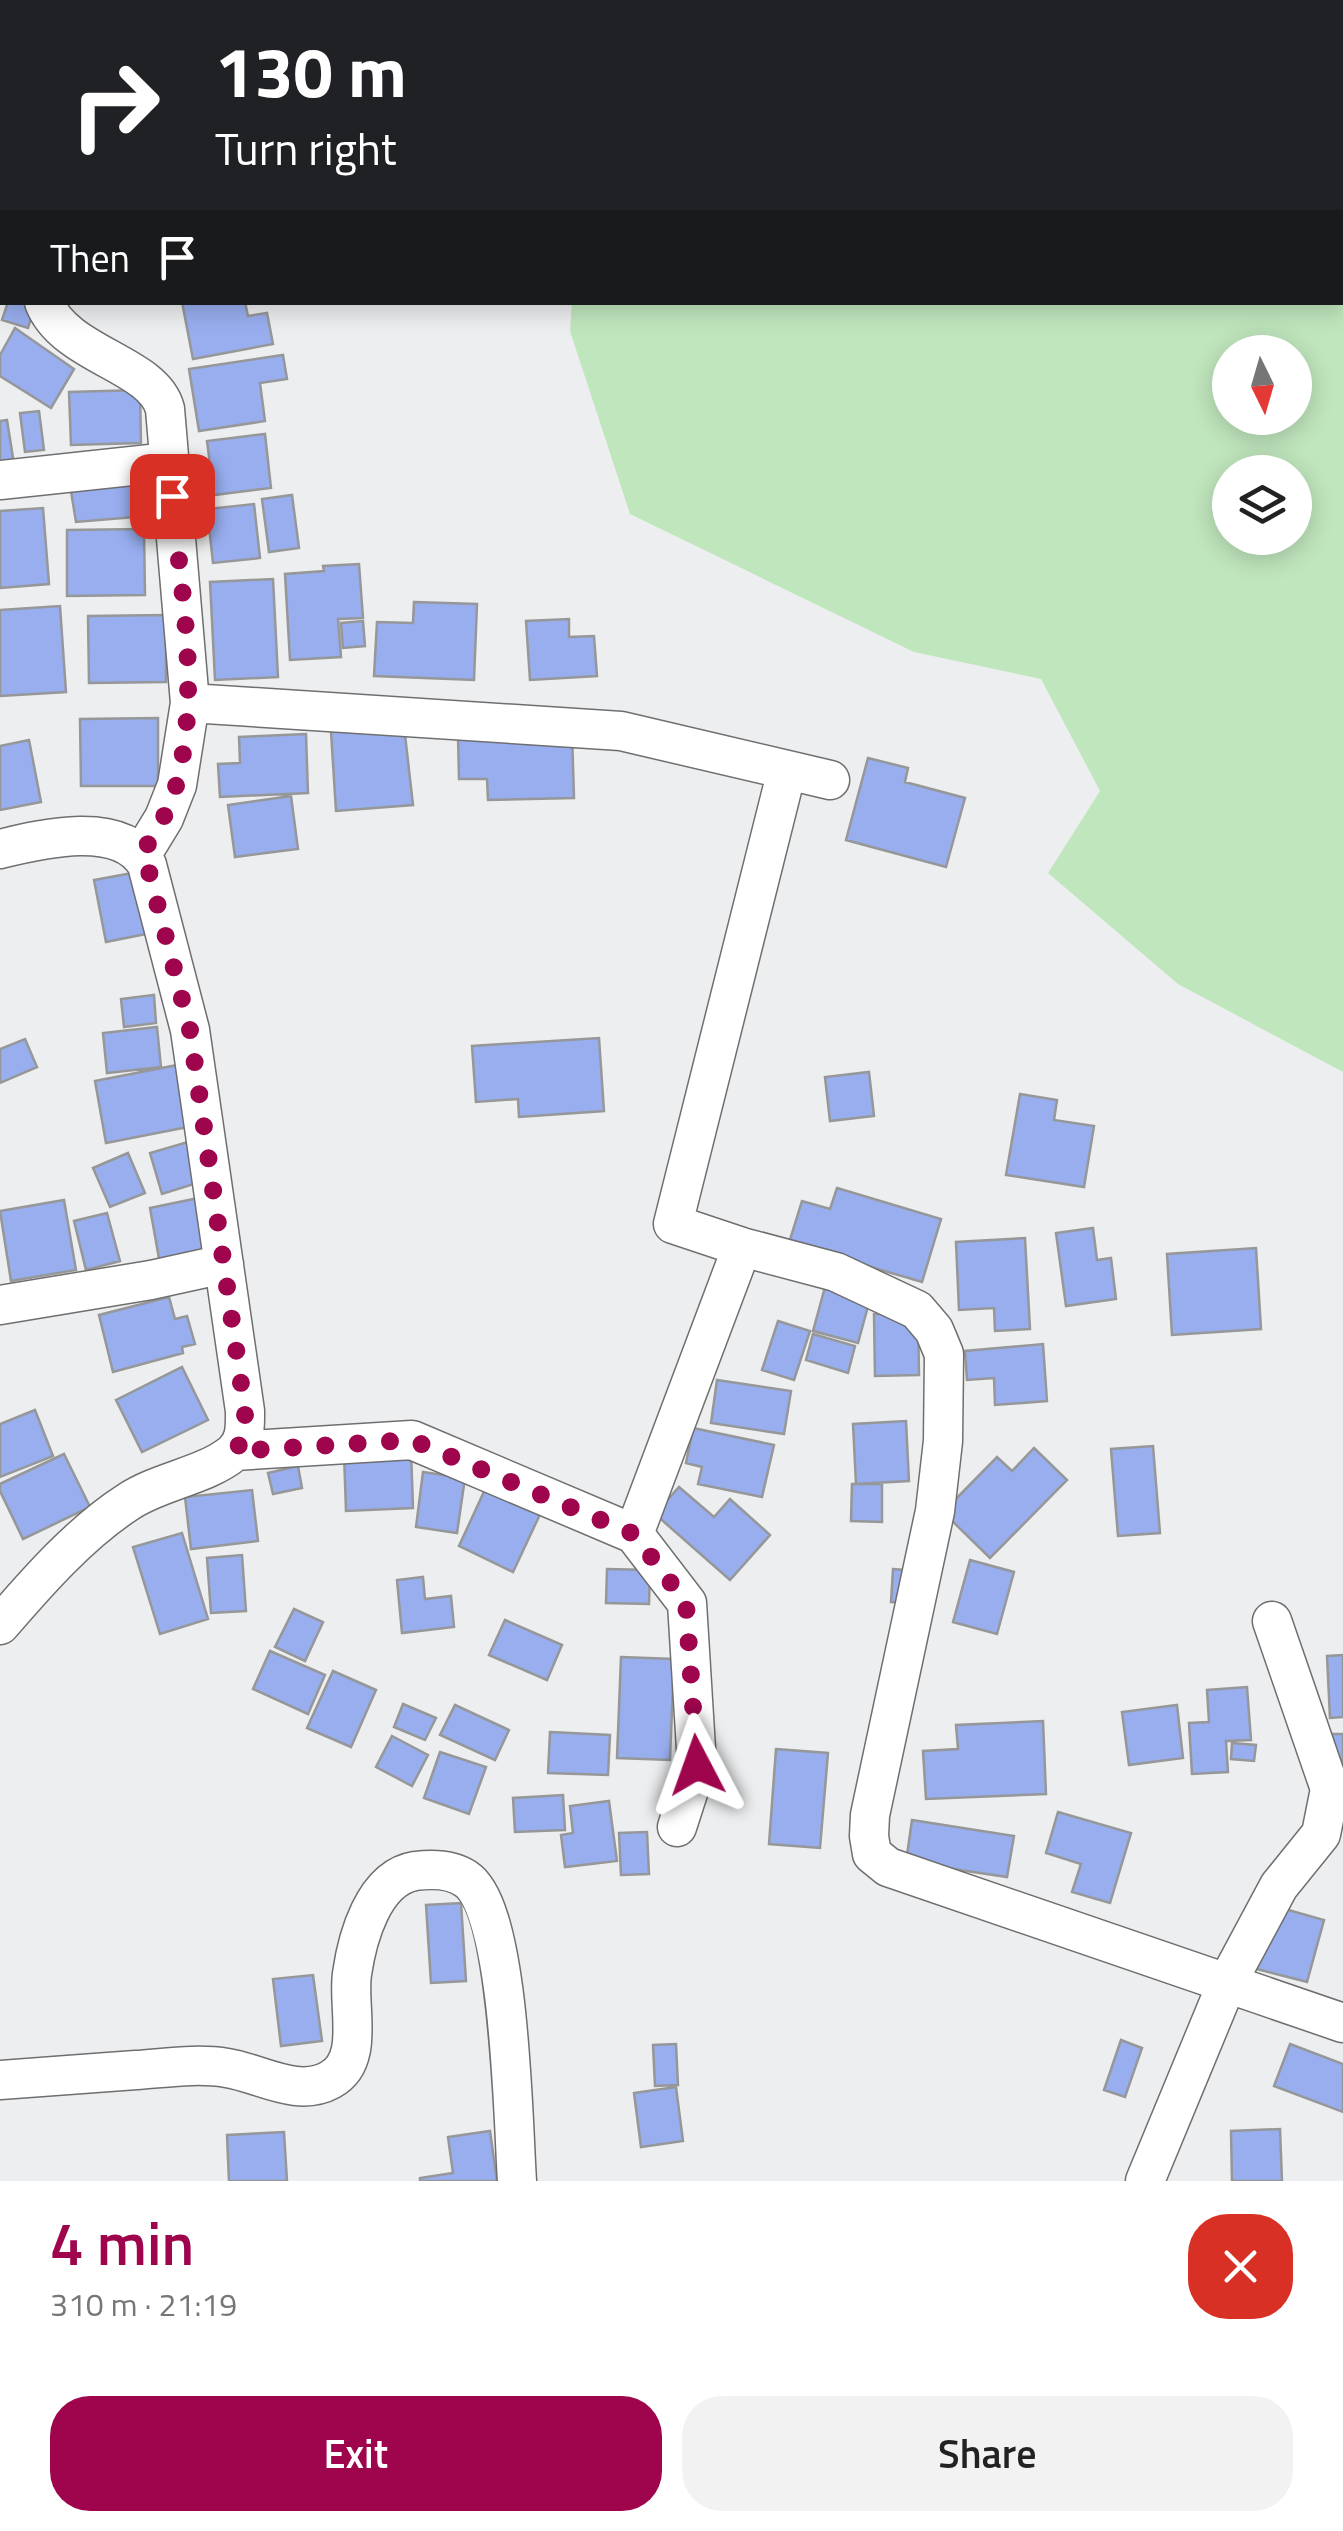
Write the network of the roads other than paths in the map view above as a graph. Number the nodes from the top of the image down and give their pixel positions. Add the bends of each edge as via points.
1 (46, 305) edge
2 (169, 462) junction
3 (0, 480) edge
4 (190, 702) junction
5 (787, 770) junction
6 (830, 780) dead end
7 (0, 849) edge
8 (142, 854) junction
9 (742, 1247) junction
10 (224, 1264) junction
11 (0, 1305) edge
12 (235, 1451) junction
13 (634, 1534) junction
14 (1272, 1621) dead end
15 (0, 1625) edge
16 (678, 1826) dead end
17 (1227, 1983) junction
18 (1343, 2024) edge
19 (0, 2080) edge
20 (517, 2181) edge
21 (1146, 2181) edge

1 - 2 street via 80,344 161,395
2 - 3 street
2 - 4 street
4 - 5 street via 622,731
4 - 8 street via 176,785
5 - 6 street
5 - 9 street via 673,1224
7 - 8 street via 67,836 120,841
8 - 10 street via 190,1030
9 - 13 street
9 - 17 street via 836,1272 916,1310 944,1354 935,1511 870,1815 872,1854 888,1866
10 - 11 street
10 - 12 street via 245,1411 245,1436
12 - 13 street via 412,1440
12 - 15 street via 128,1502
13 - 16 street via 686,1603 697,1765
14 - 17 street via 1330,1789 1321,1834 1279,1886
17 - 18 street
17 - 21 street
19 - 20 street via 190,2066 294,2086 326,2082 352,2049 351,1976 382,1891 405,1873 434,1868 468,1880 492,1924

